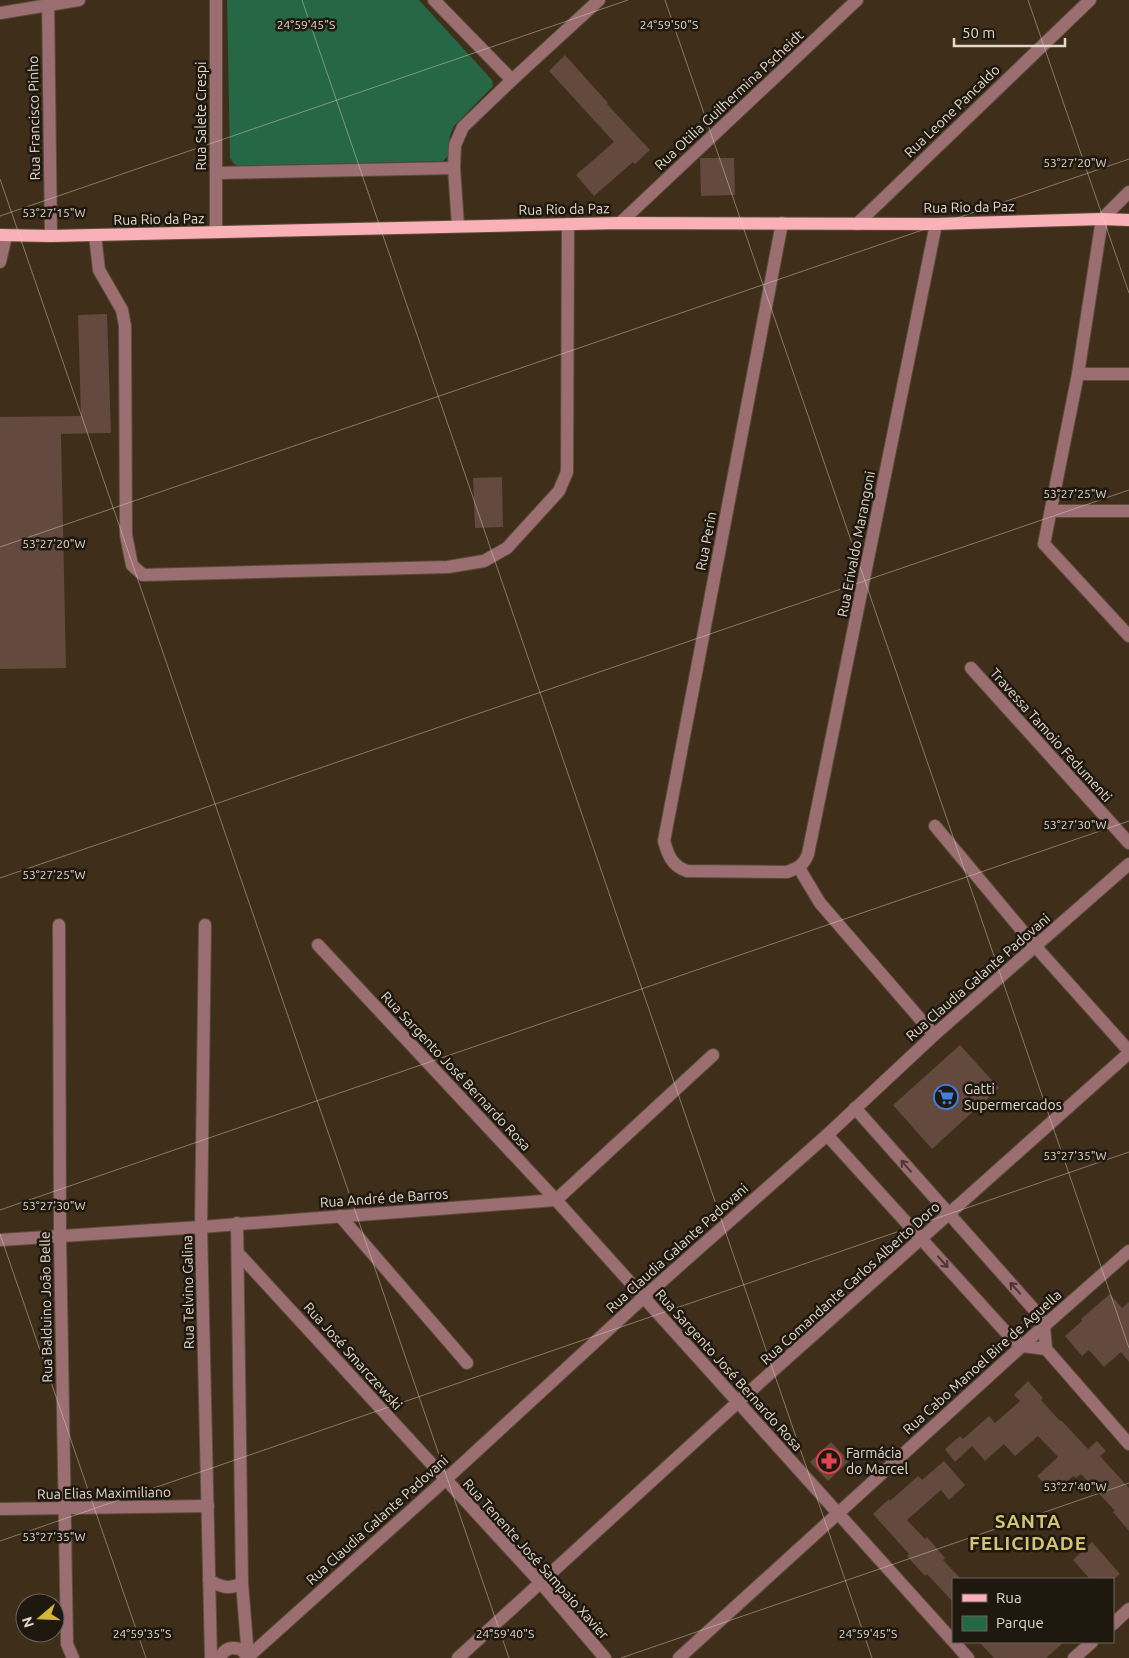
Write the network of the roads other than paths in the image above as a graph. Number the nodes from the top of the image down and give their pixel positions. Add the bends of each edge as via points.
1 (79, 0) edge
2 (216, 0) edge
3 (434, 0) edge
4 (599, 0) edge
5 (857, 0) edge
6 (1090, 0) edge
7 (48, 2) edge
8 (0, 14) edge
9 (512, 80) junction
10 (454, 168) junction
11 (216, 173) junction
12 (1129, 192) edge
13 (1102, 219) junction
14 (1129, 220) edge
15 (620, 223) junction
16 (568, 224) junction
17 (782, 224) junction
18 (857, 224) junction
19 (936, 224) junction
20 (458, 226) junction
21 (216, 232) junction
22 (95, 235) junction
23 (3, 236) edge
24 (51, 236) junction
25 (0, 262) edge
26 (1078, 374) junction
27 (1129, 374) edge
28 (1050, 511) junction
29 (1129, 511) edge
30 (1129, 636) edge
31 (971, 668) dead end
32 (935, 826) dead end
33 (1129, 843) edge
34 (1129, 864) edge
35 (799, 868) junction
36 (59, 925) dead end
37 (205, 925) dead end
38 (318, 945) dead end
39 (1035, 946) junction
40 (934, 1035) junction
41 (1129, 1052) edge
42 (713, 1055) dead end
43 (855, 1108) junction
44 (828, 1135) junction
45 (556, 1200) junction
46 (949, 1215) junction
47 (340, 1216) junction
48 (238, 1223) junction
49 (201, 1227) junction
50 (60, 1236) junction
51 (922, 1239) junction
52 (0, 1240) edge
53 (1129, 1251) edge
54 (238, 1253) junction
55 (644, 1297) junction
56 (1044, 1326) junction
57 (1023, 1346) junction
58 (1046, 1349) junction
59 (467, 1363) dead end
60 (738, 1402) junction
61 (1129, 1444) edge
62 (445, 1480) junction
63 (208, 1506) junction
64 (65, 1509) junction
65 (0, 1510) edge
66 (838, 1513) junction
67 (209, 1580) junction
68 (540, 1582) junction
69 (242, 1583) junction
70 (1129, 1609) edge
71 (1114, 1623) edge
72 (952, 1640) edge
73 (955, 1643) edge
74 (1091, 1643) edge
75 (216, 1655) edge
76 (73, 1658) edge
77 (248, 1658) edge
78 (458, 1658) edge
79 (605, 1658) edge
80 (679, 1658) edge
81 (968, 1658) edge
82 (1074, 1658) edge

1 - 7 street
2 - 11 street, Rua Salete Crespi
3 - 9 street
4 - 9 street
5 - 15 street, Rua Otilia Guilhermina Pscheidt
6 - 18 street, Rua Leone Pancaldo
7 - 8 street
7 - 24 street, Rua Francisco Pinho
9 - 10 street via 463,128 455,145
10 - 11 street
10 - 20 street
11 - 21 street, Rua Salete Crespi
12 - 13 street
13 - 14 main road, Rua Rio da Paz
13 - 19 main road, Rua Rio da Paz
13 - 26 street
15 - 16 main road, Rua Rio da Paz
15 - 17 main road, Rua Rio da Paz
16 - 20 main road, Rua Rio da Paz
16 - 22 street via 567,472 559,491 507,548 484,561 448,567 143,575 132,566 126,535 122,310 100,270
17 - 18 main road, Rua Rio da Paz
17 - 35 street, Rua Perin via 664,841 672,862 687,871 787,872
18 - 19 main road, Rua Rio da Paz
19 - 35 street, Rua Erivaldo Marangoni via 808,854
20 - 21 main road, Rua Rio da Paz
21 - 22 main road, Rua Rio da Paz
22 - 24 main road, Rua Rio da Paz
23 - 24 main road, Rua Rio da Paz
23 - 25 street
26 - 27 street
26 - 28 street
28 - 29 street
28 - 30 street via 1044,544
31 - 33 street, Travessa Tamoio Fedumenti
32 - 39 street
34 - 39 street, Rua Claudia Galante Padovani
35 - 40 street via 820,903
36 - 50 street, Rua Balduino João Belle
37 - 49 street, Rua Telvino Galina
38 - 45 street, Rua Sargento José Bernardo Rosa
39 - 40 street, Rua Claudia Galante Padovani
39 - 41 street
40 - 43 street, Rua Claudia Galante Padovani
41 - 46 street, Rua Comandante Carlos Alberto Doro
42 - 45 street
43 - 44 street, Rua Claudia Galante Padovani
46 -> 43 street
44 - 51 street
44 - 55 street, Rua Claudia Galante Padovani
45 - 47 street, Rua André de Barros
45 - 55 street, Rua Sargento José Bernardo Rosa
46 - 51 street, Rua Comandante Carlos Alberto Doro
56 -> 46 street via 1038,1314
47 - 48 street, Rua André de Barros
47 - 59 street
48 - 49 street, Rua André de Barros
48 - 54 street
49 - 50 street, Rua André de Barros
49 - 63 street, Rua Telvino Galina
50 - 52 street, Rua André de Barros
50 - 64 street, Rua Balduino João Belle
51 -> 57 street via 1013,1340
51 - 60 street, Rua Comandante Carlos Alberto Doro
53 - 56 street, Rua Cabo Manoel Bire de Aguella
54 - 62 street, Rua José Smarczewski
54 - 69 street
55 - 60 street, Rua Sargento José Bernardo Rosa
55 - 62 street, Rua Claudia Galante Padovani
56 - 57 street, Rua Cabo Manoel Bire de Aguella
56 - 58 street
57 - 58 street
57 - 66 street, Rua Cabo Manoel Bire de Aguella
58 - 61 street
60 - 66 street, Rua Sargento José Bernardo Rosa
60 - 68 street, Rua Comandante Carlos Alberto Doro
62 - 68 street, Rua Tenente José Sampaio Xavier
62 - 77 street, Rua Claudia Galante Padovani
63 - 64 street, Rua Elias Maximiliano
63 - 67 street, Rua Telvino Galina
64 - 65 street, Rua Elias Maximiliano
64 - 76 street, Rua Balduino João Belle via 67,1644
66 - 72 street, Rua Sargento José Bernardo Rosa
66 - 80 street, Rua Cabo Manoel Bire de Aguella
67 - 69 street via 229,1588
67 - 75 street, Rua Telvino Galina
68 - 78 street, Rua Comandante Carlos Alberto Doro
68 - 79 street, Rua Tenente José Sampaio Xavier
69 - 77 street
70 - 71 street
73 - 81 street, Rua Sargento José Bernardo Rosa
74 - 82 street
75 - 77 street via 232,1647

